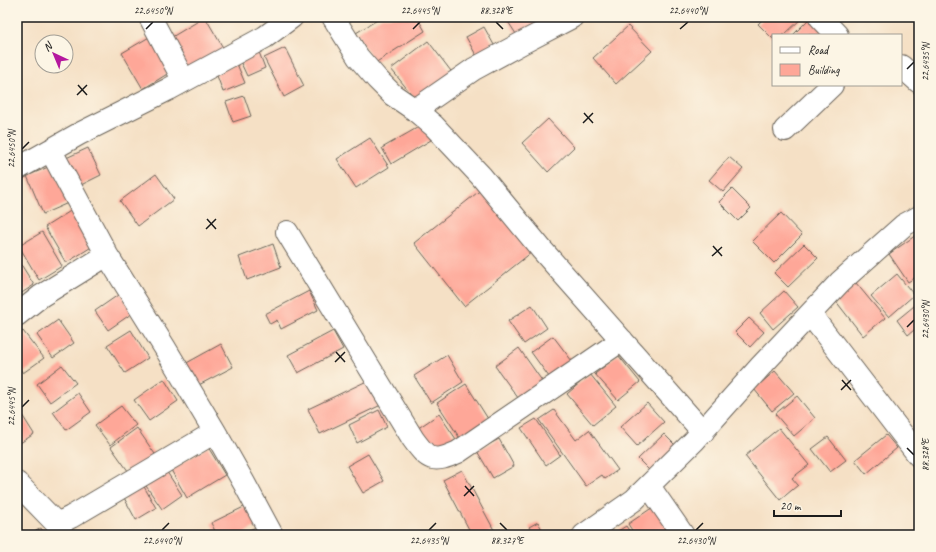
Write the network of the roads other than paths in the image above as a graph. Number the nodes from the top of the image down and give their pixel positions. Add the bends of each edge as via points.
1 (150, 17) edge
2 (292, 17) edge
3 (334, 17) edge
4 (572, 17) edge
5 (820, 17) edge
6 (836, 34) edge
7 (902, 67) edge
8 (184, 81) junction
9 (919, 82) edge
10 (831, 86) edge
11 (415, 110) junction
12 (785, 130) dead end
13 (50, 151) junction
14 (17, 169) edge
15 (919, 217) edge
16 (287, 232) dead end
17 (107, 255) junction
18 (810, 314) junction
19 (17, 315) edge
20 (622, 340) junction
21 (214, 432) junction
22 (702, 432) junction
23 (919, 456) edge
24 (17, 483) edge
25 (649, 486) junction
26 (272, 535) edge
27 (584, 535) edge
28 (683, 535) edge

1 - 8 street
2 - 8 street via 265,37
3 - 11 street via 358,57 377,79
4 - 11 street via 474,69
5 - 6 street
7 - 9 street
8 - 13 street
10 - 12 street
11 - 20 street via 434,126 481,176
13 - 14 street
13 - 17 street
15 - 18 street via 904,226 846,277
16 - 20 street via 413,439 421,451 432,458 443,459 458,452
17 - 19 street via 41,296
17 - 21 street
18 - 22 street
18 - 23 street
20 - 22 street
21 - 24 street via 61,522 54,521
21 - 26 street
22 - 25 street
25 - 27 street via 634,500
25 - 28 street

